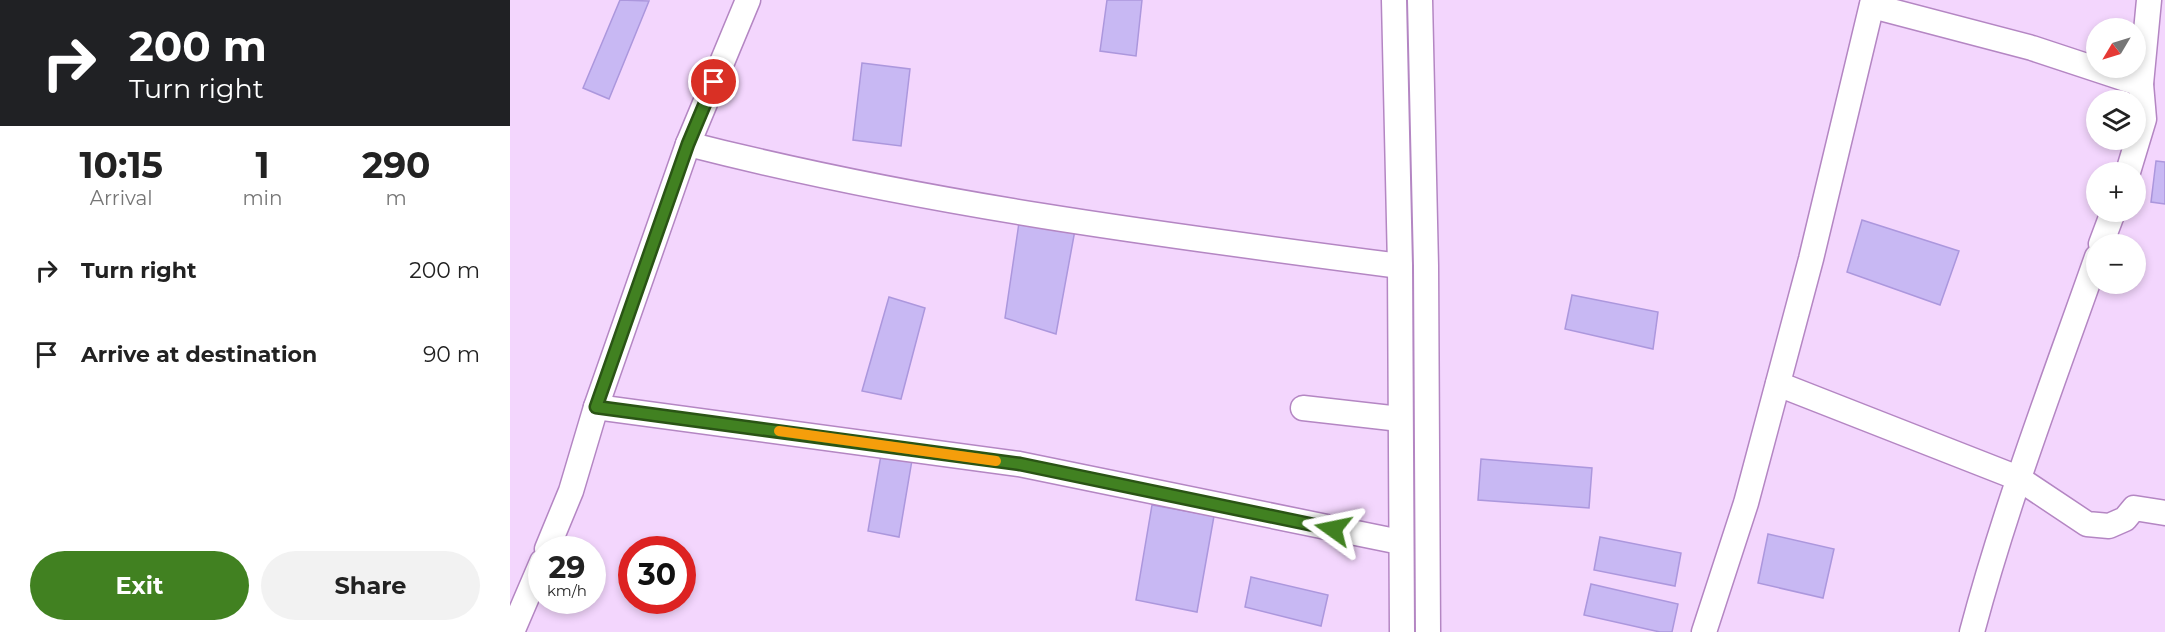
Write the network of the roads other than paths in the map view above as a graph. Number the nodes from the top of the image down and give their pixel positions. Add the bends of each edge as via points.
1 (748, 0) edge
2 (1394, 0) edge
3 (1420, 0) edge
4 (2149, 0) edge
5 (1872, 3) edge
6 (2141, 84) junction
7 (688, 144) junction
8 (2131, 162) edge
9 (1400, 266) junction
10 (2086, 288) edge
11 (1778, 384) junction
12 (596, 407) junction
13 (1303, 408) dead end
14 (1400, 419) junction
15 (2018, 478) junction
16 (2165, 513) edge
17 (552, 536) edge
18 (1400, 543) junction
19 (528, 601) edge
20 (517, 631) edge
21 (1402, 632) edge
22 (1428, 632) edge
23 (1704, 632) edge
24 (1971, 632) edge

1 - 7 street
2 - 9 street
3 - 22 street
4 - 6 street
5 - 6 street via 2032,48
5 - 11 street
6 - 8 street via 2144,118
7 - 9 street via 796,172 1103,227
7 - 12 street
9 - 14 street
10 - 15 street
11 - 15 street
11 - 23 street via 1746,503
12 - 17 street via 571,491
12 - 18 street via 1020,464
13 - 14 street
14 - 18 street
15 - 16 street via 2087,524 2109,526 2125,519 2134,508
15 - 24 street
18 - 21 street
19 - 20 street

